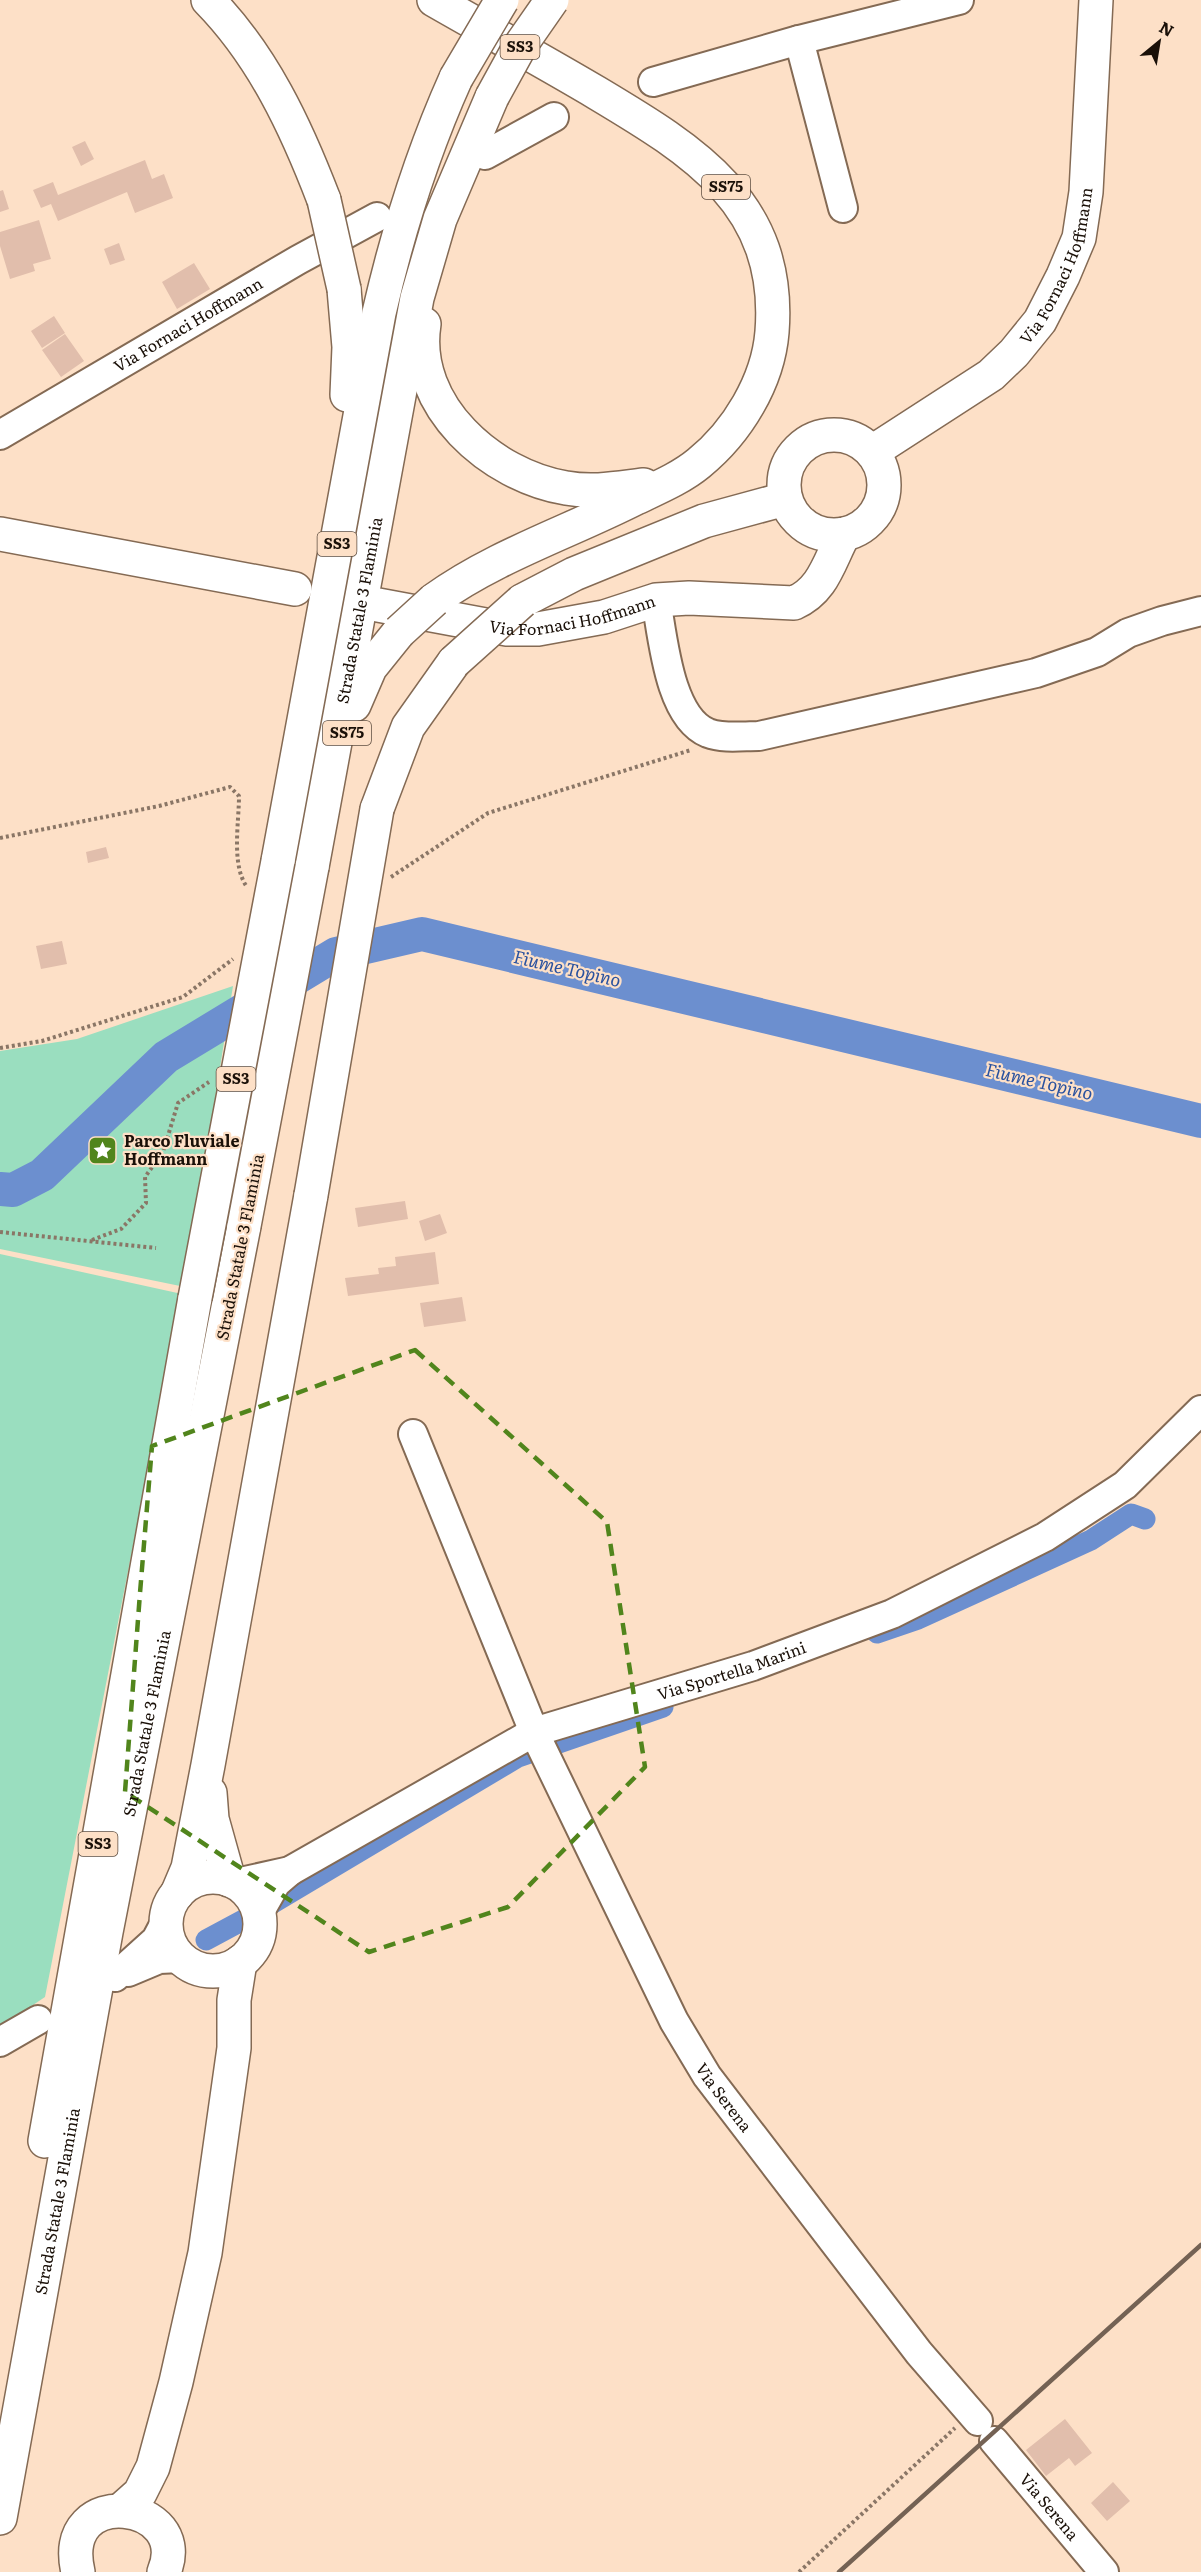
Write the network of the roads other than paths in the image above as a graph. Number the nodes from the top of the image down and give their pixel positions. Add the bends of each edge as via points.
1 (208, 0) edge
2 (434, 0) edge
3 (502, 0) edge
4 (552, 0) edge
5 (960, 0) edge
6 (1096, 0) edge
7 (800, 40) junction
8 (653, 82) dead end
9 (554, 117) dead end
10 (485, 155) dead end
11 (843, 208) dead end
12 (377, 217) dead end
13 (440, 219) junction
14 (0, 435) edge
15 (872, 452) junction
16 (667, 483) junction
17 (785, 499) junction
18 (810, 529) junction
19 (0, 534) edge
20 (844, 534) junction
21 (295, 589) dead end
22 (656, 600) junction
23 (767, 603) junction
24 (378, 605) dead end
25 (1201, 611) edge
26 (280, 848) junction
27 (315, 855) junction
28 (1201, 1410) edge
29 (413, 1434) dead end
30 (534, 1732) junction
31 (208, 1765) junction
32 (290, 1871) junction
33 (233, 1882) junction
34 (171, 1908) junction
35 (259, 1913) junction
36 (186, 1962) junction
37 (240, 1962) junction
38 (38, 2020) dead end
39 (3, 2046) edge
40 (234, 2048) junction
41 (0, 2390) edge
42 (153, 2467) junction
43 (122, 2509) junction
44 (0, 2518) edge
45 (168, 2555) edge
46 (78, 2572) edge
47 (1104, 2572) edge

1 - 26 main road, bridge via 234,26 270,81 306,152 324,200 344,289 349,347 346,411 283,786
2 - 16 main road, SS75 via 564,73 691,153 722,182 747,215 764,251 774,301 771,348 753,397 728,435 698,464
3 - 26 main road, Strada Statale 3 Flaminia / SS3, bridge via 456,78 399,227 379,313
4 - 13 main road, Strada Statale 3 Flaminia / SS3, bridge via 520,46 492,97
5 - 7 street
6 - 15 main road, Via Fornaci Hoffmann via 1086,192 1079,238 1063,276 1040,321 991,375
7 - 8 street
7 - 11 street
9 - 10 street
12 - 14 street, Via Fornaci Hoffmann
13 - 16 main road, SS75 via 439,250 423,333 426,366 440,404 462,435 496,460 565,488 595,491
13 - 27 main road, Strada Statale 3 Flaminia / SS3 via 417,298
15 - 17 main road via 843,435 810,440 787,465
15 - 20 main road via 884,479 881,501 870,520
16 - 27 main road, SS75, bridge via 457,583 399,632 370,668 358,692 336,792
17 - 18 main road via 799,521
17 - 31 main road, bridge via 704,521 574,574 522,601 454,662 408,727 378,809
18 - 20 main road
18 - 23 main road via 808,569 788,593
19 - 21 main road
20 - 23 main road, Via Fornaci Hoffmann via 822,581 809,596 794,603
22 - 23 main road, Via Fornaci Hoffmann
22 - 24 main road, Via Fornaci Hoffmann via 604,617 538,629 507,629
22 - 25 street via 675,692 691,722 708,733 728,737 759,736 1036,673 1098,652 1128,633
26 - 41 main road, Strada Statale 3 Flaminia / SS3, bridge via 195,1298
27 - 44 main road, Strada Statale 3 Flaminia / SS3, bridge via 106,1932
28 - 30 street, Via Sportella Marini via 1116,1491 1045,1537 892,1614 753,1666
29 - 30 street, Via Serena
30 - 32 street, Via Sportella Marini
30 - 47 street, Via Serena via 674,2021 707,2076 919,2353
31 - 33 main road via 212,1819
31 - 34 main road via 188,1868
32 - 33 street, Via Sportella Marini
32 - 35 street via 276,1884
33 - 34 main road, Via Sportella Marini via 215,1877 201,1879 187,1885
33 - 35 main road via 250,1896
34 - 36 main road via 172,1947
34 - 36 street via 156,1940 115,1977 159,1959
35 - 37 main road via 257,1941
36 - 37 main road via 216,1971
36 - 40 main road via 212,1989
37 - 40 main road via 234,2000
38 - 39 street
40 - 42 main road via 205,2253
42 - 43 main road via 140,2493
42 - 45 main road via 152,2496
43 - 45 main road via 147,2517
43 - 46 main road via 93,2518 83,2529 74,2558

